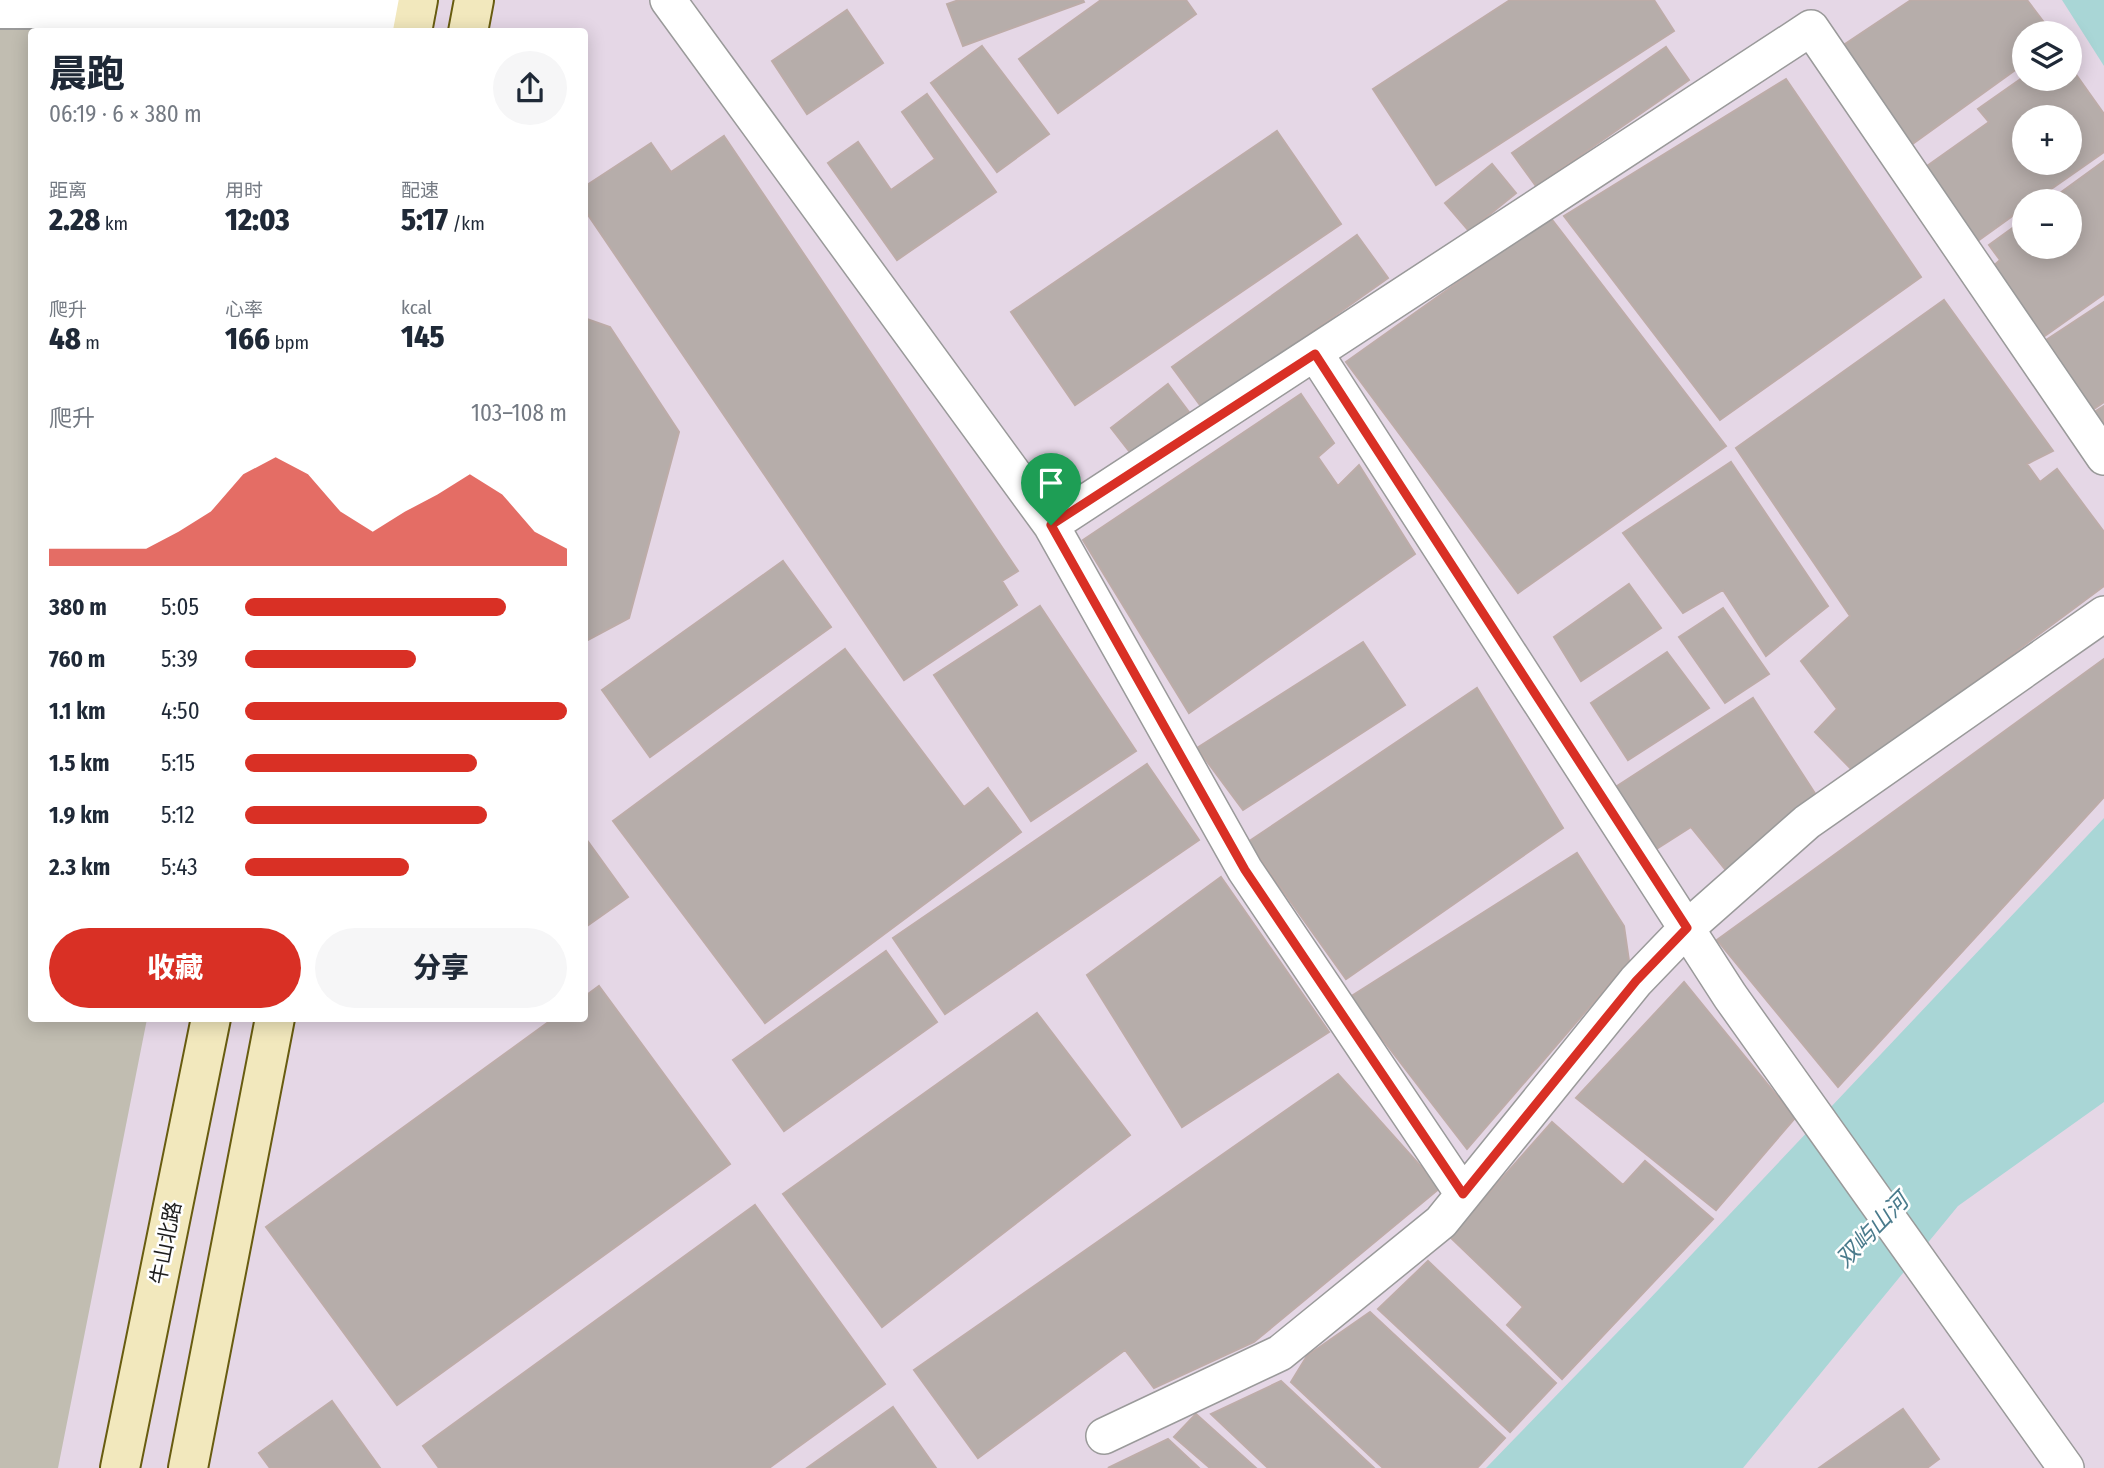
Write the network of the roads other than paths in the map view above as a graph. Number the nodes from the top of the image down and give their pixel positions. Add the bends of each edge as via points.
1 (474, 0) edge
2 (668, 0) edge
3 (0, 9) edge
4 (415, 14) edge
5 (469, 28) edge
6 (1315, 354) junction
7 (2104, 457) edge
8 (1051, 525) junction
9 (2104, 614) edge
10 (1687, 928) junction
11 (210, 1022) edge
12 (274, 1022) edge
13 (1463, 1194) junction
14 (1104, 1436) dead end
15 (120, 1468) edge
16 (188, 1468) edge
17 (2066, 1468) edge

1 - 5 main road
2 - 8 street
3 - 4 street
6 - 7 street via 1811,28
6 - 8 street
6 - 10 street
8 - 13 street via 1245,870
9 - 10 street via 1807,822
10 - 13 street via 1636,981
10 - 17 street via 1730,996
11 - 15 main road, 牛山北路
12 - 16 main road
13 - 14 street via 1441,1222 1280,1353

